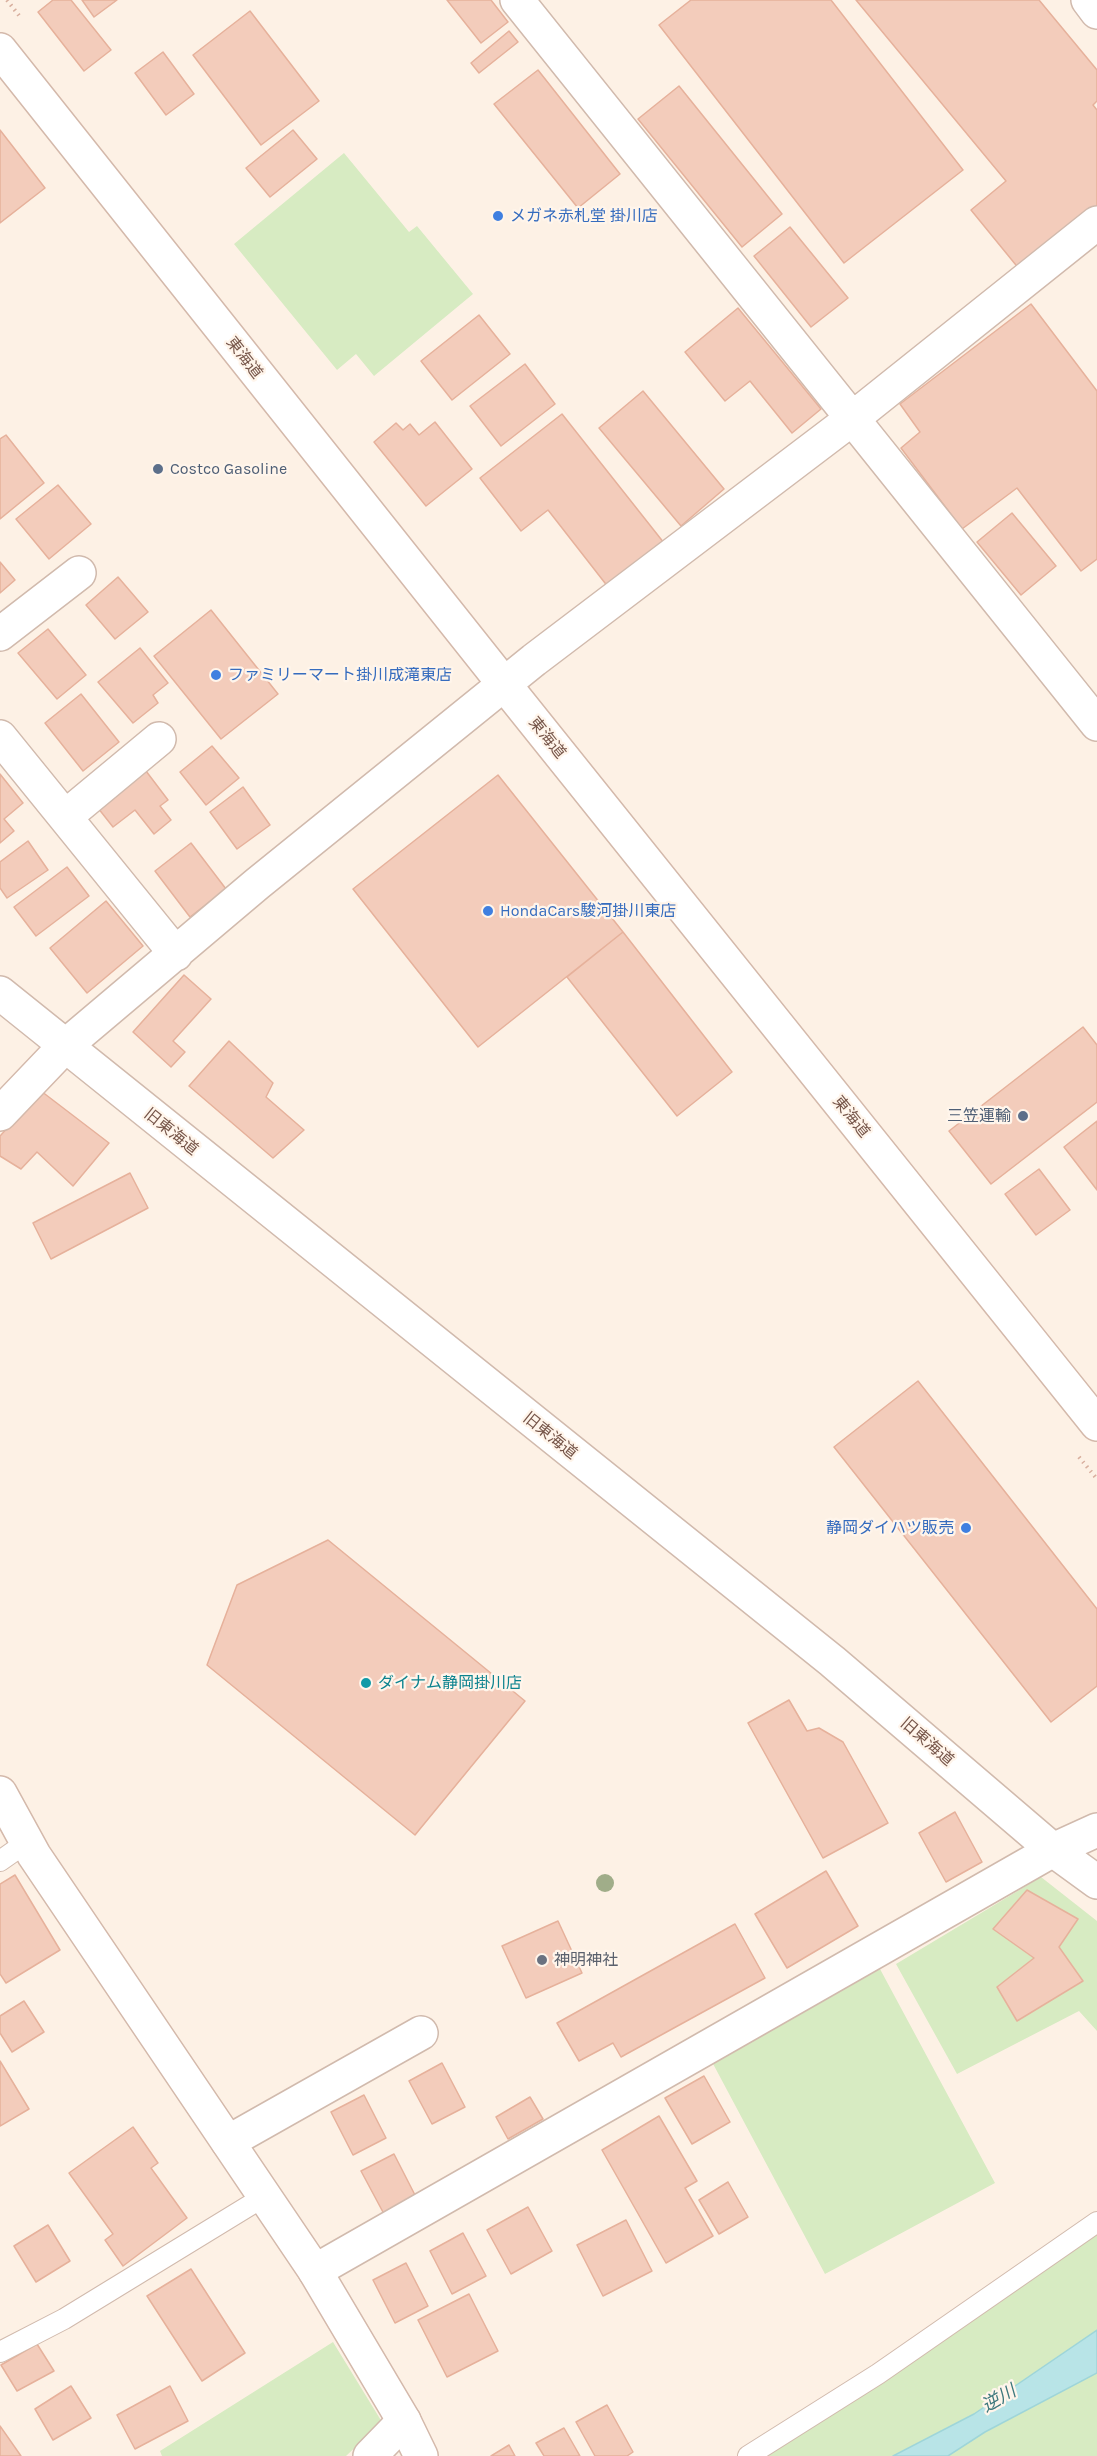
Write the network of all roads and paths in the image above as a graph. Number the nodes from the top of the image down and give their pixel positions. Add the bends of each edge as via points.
1 (517, 0) edge
2 (1088, 0) edge
3 (1097, 12) edge
4 (0, 50) edge
5 (1097, 223) edge
6 (853, 418) junction
7 (79, 573) dead end
8 (0, 634) edge
9 (504, 684) junction
10 (1097, 724) edge
11 (0, 737) edge
12 (159, 739) dead end
13 (65, 817) junction
14 (176, 954) junction
15 (0, 993) edge
16 (64, 1047) junction
17 (0, 1114) edge
18 (1097, 1424) edge
19 (0, 1793) edge
20 (1097, 1830) edge
21 (27, 1842) junction
22 (1053, 1850) junction
23 (0, 1861) edge
24 (1097, 1882) edge
25 (421, 2033) dead end
26 (228, 2142) junction
27 (265, 2196) junction
28 (1097, 2222) edge
29 (315, 2271) junction
30 (0, 2352) edge
31 (404, 2421) junction
32 (370, 2456) edge
33 (422, 2456) edge
34 (748, 2456) edge

1 - 6 street
2 - 3 street
4 - 9 street, 東海道
5 - 6 street
6 - 9 street
6 - 10 street
7 - 8 street
9 - 14 street
9 - 18 street, 東海道
11 - 13 street
12 - 13 street
13 - 14 street
14 - 16 street
15 - 16 street, 旧東海道
16 - 17 street
16 - 22 street, 旧東海道 via 832,1661
19 - 21 street
20 - 22 street
21 - 23 lane
21 - 26 street
22 - 24 street, 旧東海道
22 - 29 street
25 - 26 street
26 - 27 street
27 - 29 street
27 - 30 lane via 64,2319
28 - 34 lane via 878,2374
29 - 31 street
31 - 32 street
31 - 33 street

